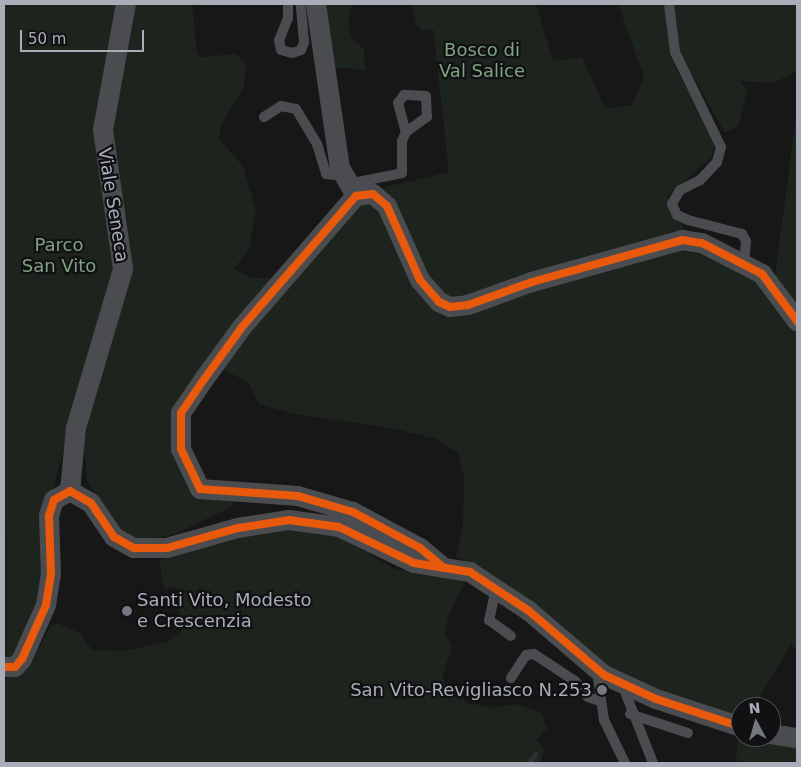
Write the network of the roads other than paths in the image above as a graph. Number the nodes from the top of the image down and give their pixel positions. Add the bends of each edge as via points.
1 (126, 4) edge
2 (288, 4) edge
3 (301, 4) edge
4 (316, 4) edge
5 (669, 4) edge
6 (264, 117) dead end
7 (406, 132) dead end
8 (349, 185) junction
9 (744, 262) junction
10 (797, 321) edge
11 (70, 491) junction
12 (444, 568) junction
13 (496, 587) junction
14 (511, 636) dead end
15 (4, 667) edge
16 (597, 671) junction
17 (511, 678) dead end
18 (622, 684) junction
19 (599, 701) junction
20 (630, 714) junction
21 (731, 723) edge
22 (688, 733) dead end
23 (781, 736) edge
24 (797, 738) edge
25 (625, 763) edge
26 (653, 763) edge

1 - 11 street, Viale Seneca via 103,130 123,269 76,428
2 - 3 lane via 288,18 279,40 281,50 292,53 301,50 304,42
4 - 8 street via 334,138
5 - 9 lane via 675,52 721,147 717,162 700,180 680,190 672,204 677,214 688,220 742,234 746,241
6 - 8 lane via 281,106 296,110 318,144 326,174
7 - 8 lane via 400,153 402,172
8 - 9 street via 373,194 387,206 420,280 439,302 455,308 682,240 702,243
8 - 12 street via 181,413 181,449 200,489 298,496 353,512 420,548
9 - 10 street via 776,287
11 - 12 street via 91,503 114,537 134,548 167,548 238,528 289,520 339,527 414,563
11 - 15 street via 54,500 48,516 51,574 46,605 22,660 15,667
12 - 13 street via 470,572
13 - 14 lane via 489,620
13 - 16 street
16 - 18 street
16 - 19 lane
17 - 19 lane via 526,655 534,654 575,681 588,698
18 - 20 lane
18 - 21 street
19 - 25 lane
20 - 22 lane
20 - 26 lane
23 - 24 street

